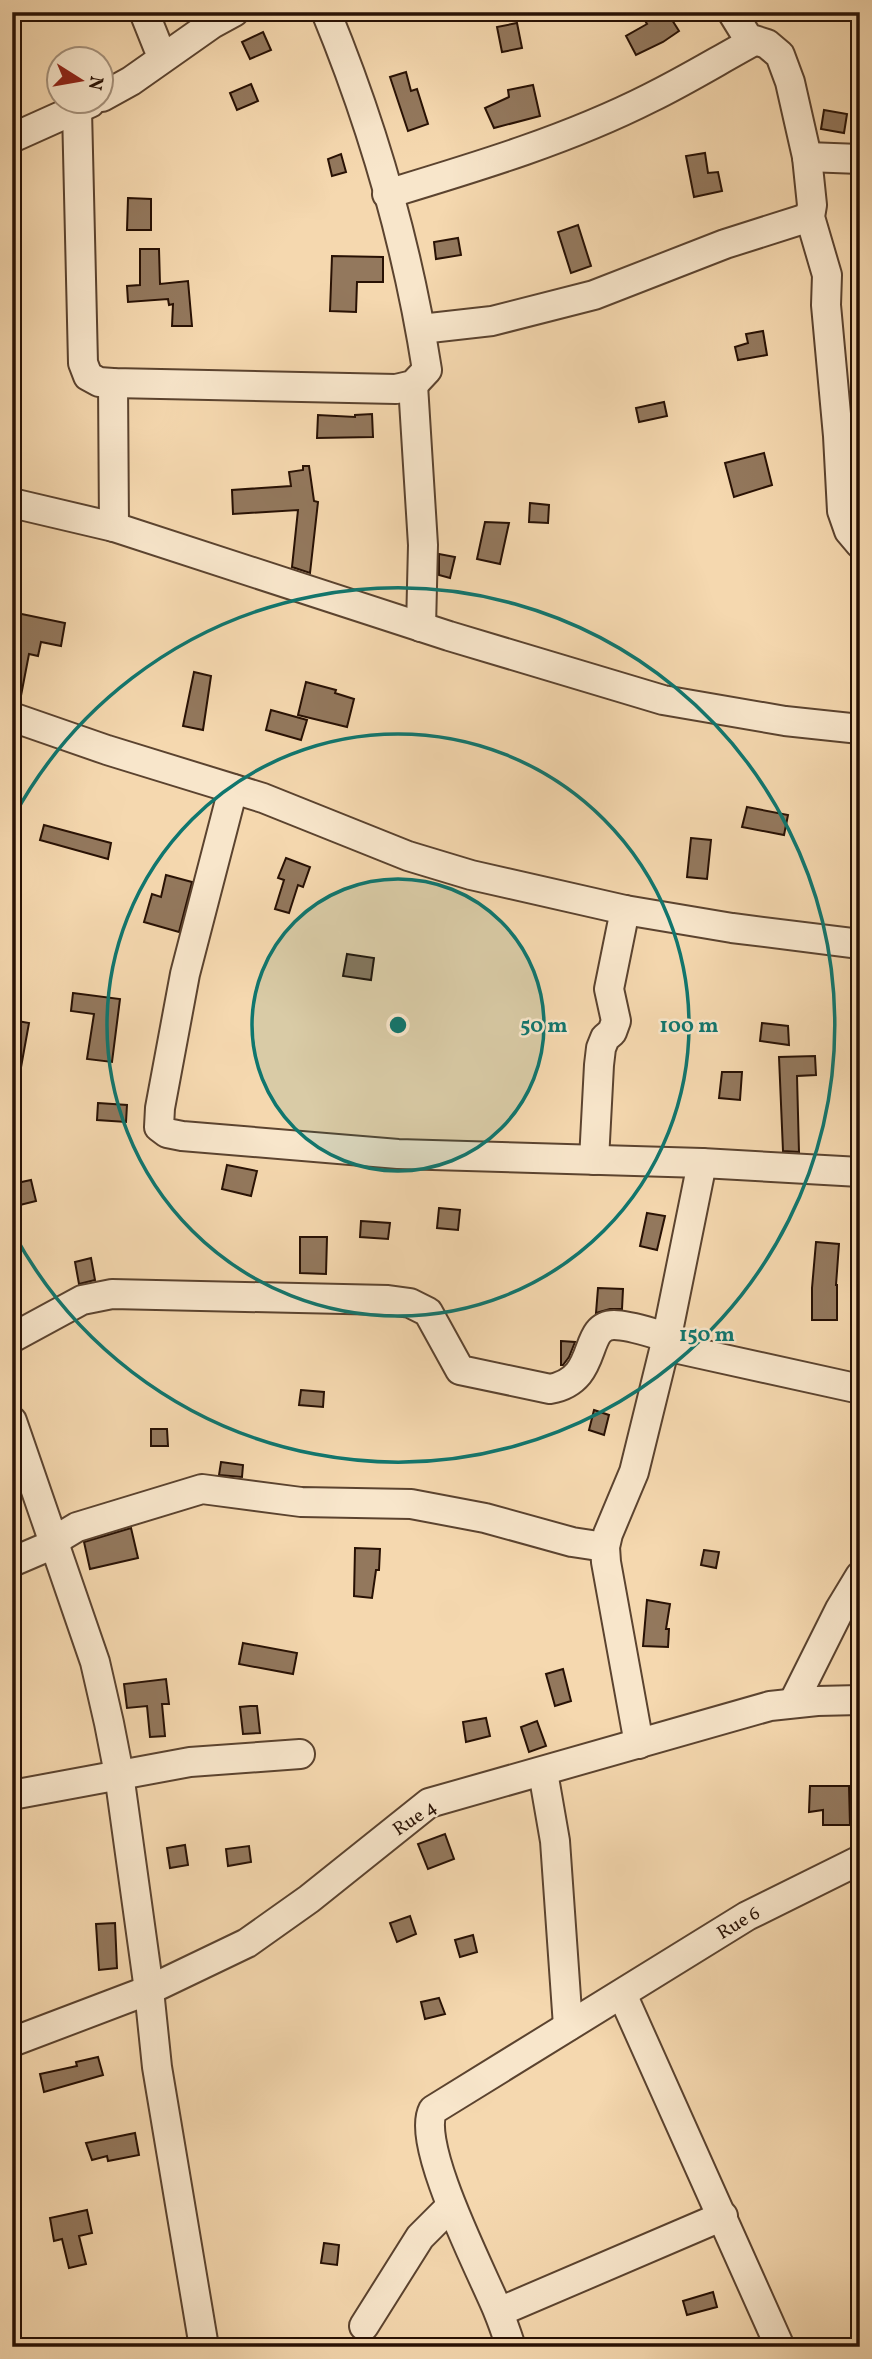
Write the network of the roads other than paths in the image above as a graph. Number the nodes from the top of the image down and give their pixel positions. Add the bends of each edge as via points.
1 (144, 12) edge
2 (234, 12) edge
3 (326, 12) edge
4 (732, 12) edge
5 (754, 41) junction
6 (166, 54) junction
7 (116, 88) edge
8 (61, 116) edge
9 (90, 116) edge
10 (12, 138) edge
11 (807, 157) junction
12 (860, 159) edge
13 (387, 194) junction
14 (810, 217) junction
15 (421, 329) junction
16 (113, 383) junction
17 (414, 385) junction
18 (12, 503) edge
19 (114, 527) junction
20 (860, 544) edge
21 (421, 627) junction
22 (12, 717) edge
23 (860, 730) edge
24 (233, 789) junction
25 (625, 909) junction
26 (860, 944) edge
27 (594, 1160) junction
28 (702, 1163) junction
29 (860, 1172) edge
30 (12, 1338) edge
31 (666, 1341) junction
32 (860, 1390) edge
33 (12, 1420) edge
34 (54, 1544) junction
35 (605, 1547) junction
36 (12, 1562) edge
37 (860, 1576) edge
38 (860, 1700) edge
39 (793, 1703) junction
40 (639, 1744) junction
41 (300, 1754) dead end
42 (543, 1772) junction
43 (119, 1774) junction
44 (12, 1795) edge
45 (860, 1860) edge
46 (149, 1990) junction
47 (622, 1994) junction
48 (568, 2026) junction
49 (12, 2042) edge
50 (451, 2206) junction
51 (723, 2216) junction
52 (499, 2312) junction
53 (364, 2326) dead end
54 (204, 2347) edge
55 (511, 2347) edge
56 (780, 2347) edge

1 - 6 street via 158,47
2 - 6 street
3 - 13 street via 361,104
4 - 5 street via 744,34
5 - 11 street via 773,48 785,63
5 - 13 street via 649,99 582,129
6 - 7 street
8 - 10 street
9 - 16 street via 83,363 88,376
11 - 12 street
11 - 14 street
13 - 15 street
14 - 15 street via 725,244 601,293 492,321
14 - 20 street via 827,275 842,511
15 - 17 street via 427,370
16 - 17 street via 337,390
16 - 19 street
17 - 21 street via 423,545
18 - 19 street
19 - 21 street
21 - 23 street via 663,700
22 - 24 street
24 - 25 street via 408,856 471,875
24 - 27 street via 185,974 160,1108 163,1132 398,1154
25 - 26 street
25 - 27 street via 609,989 616,1021 601,1048
27 - 28 street
28 - 29 street
28 - 31 street
30 - 31 street via 82,1300 111,1294 388,1300 428,1312 460,1370 550,1389 563,1387 584,1367 602,1327 614,1325
31 - 32 street
31 - 35 street via 634,1472
33 - 34 street
34 - 35 street via 77,1527 202,1489 302,1502 411,1504
34 - 36 street
34 - 43 street via 95,1662
35 - 40 street
37 - 39 street
38 - 39 street, Rue 4
39 - 40 street, Rue 4
40 - 42 street, Rue 4
41 - 43 street via 190,1762
42 - 46 street, Rue 4 via 429,1803 266,1931
42 - 48 street via 555,1841
43 - 44 street
43 - 46 street
45 - 47 street, Rue 6 via 747,1916
46 - 49 street, Rue 4
46 - 54 street
47 - 48 street, Rue 6
47 - 51 street
48 - 50 street, Rue 6 via 433,2110 429,2134
50 - 52 street, Rue 6
50 - 53 street via 420,2237
51 - 52 street
51 - 56 street
52 - 55 street, Rue 6

